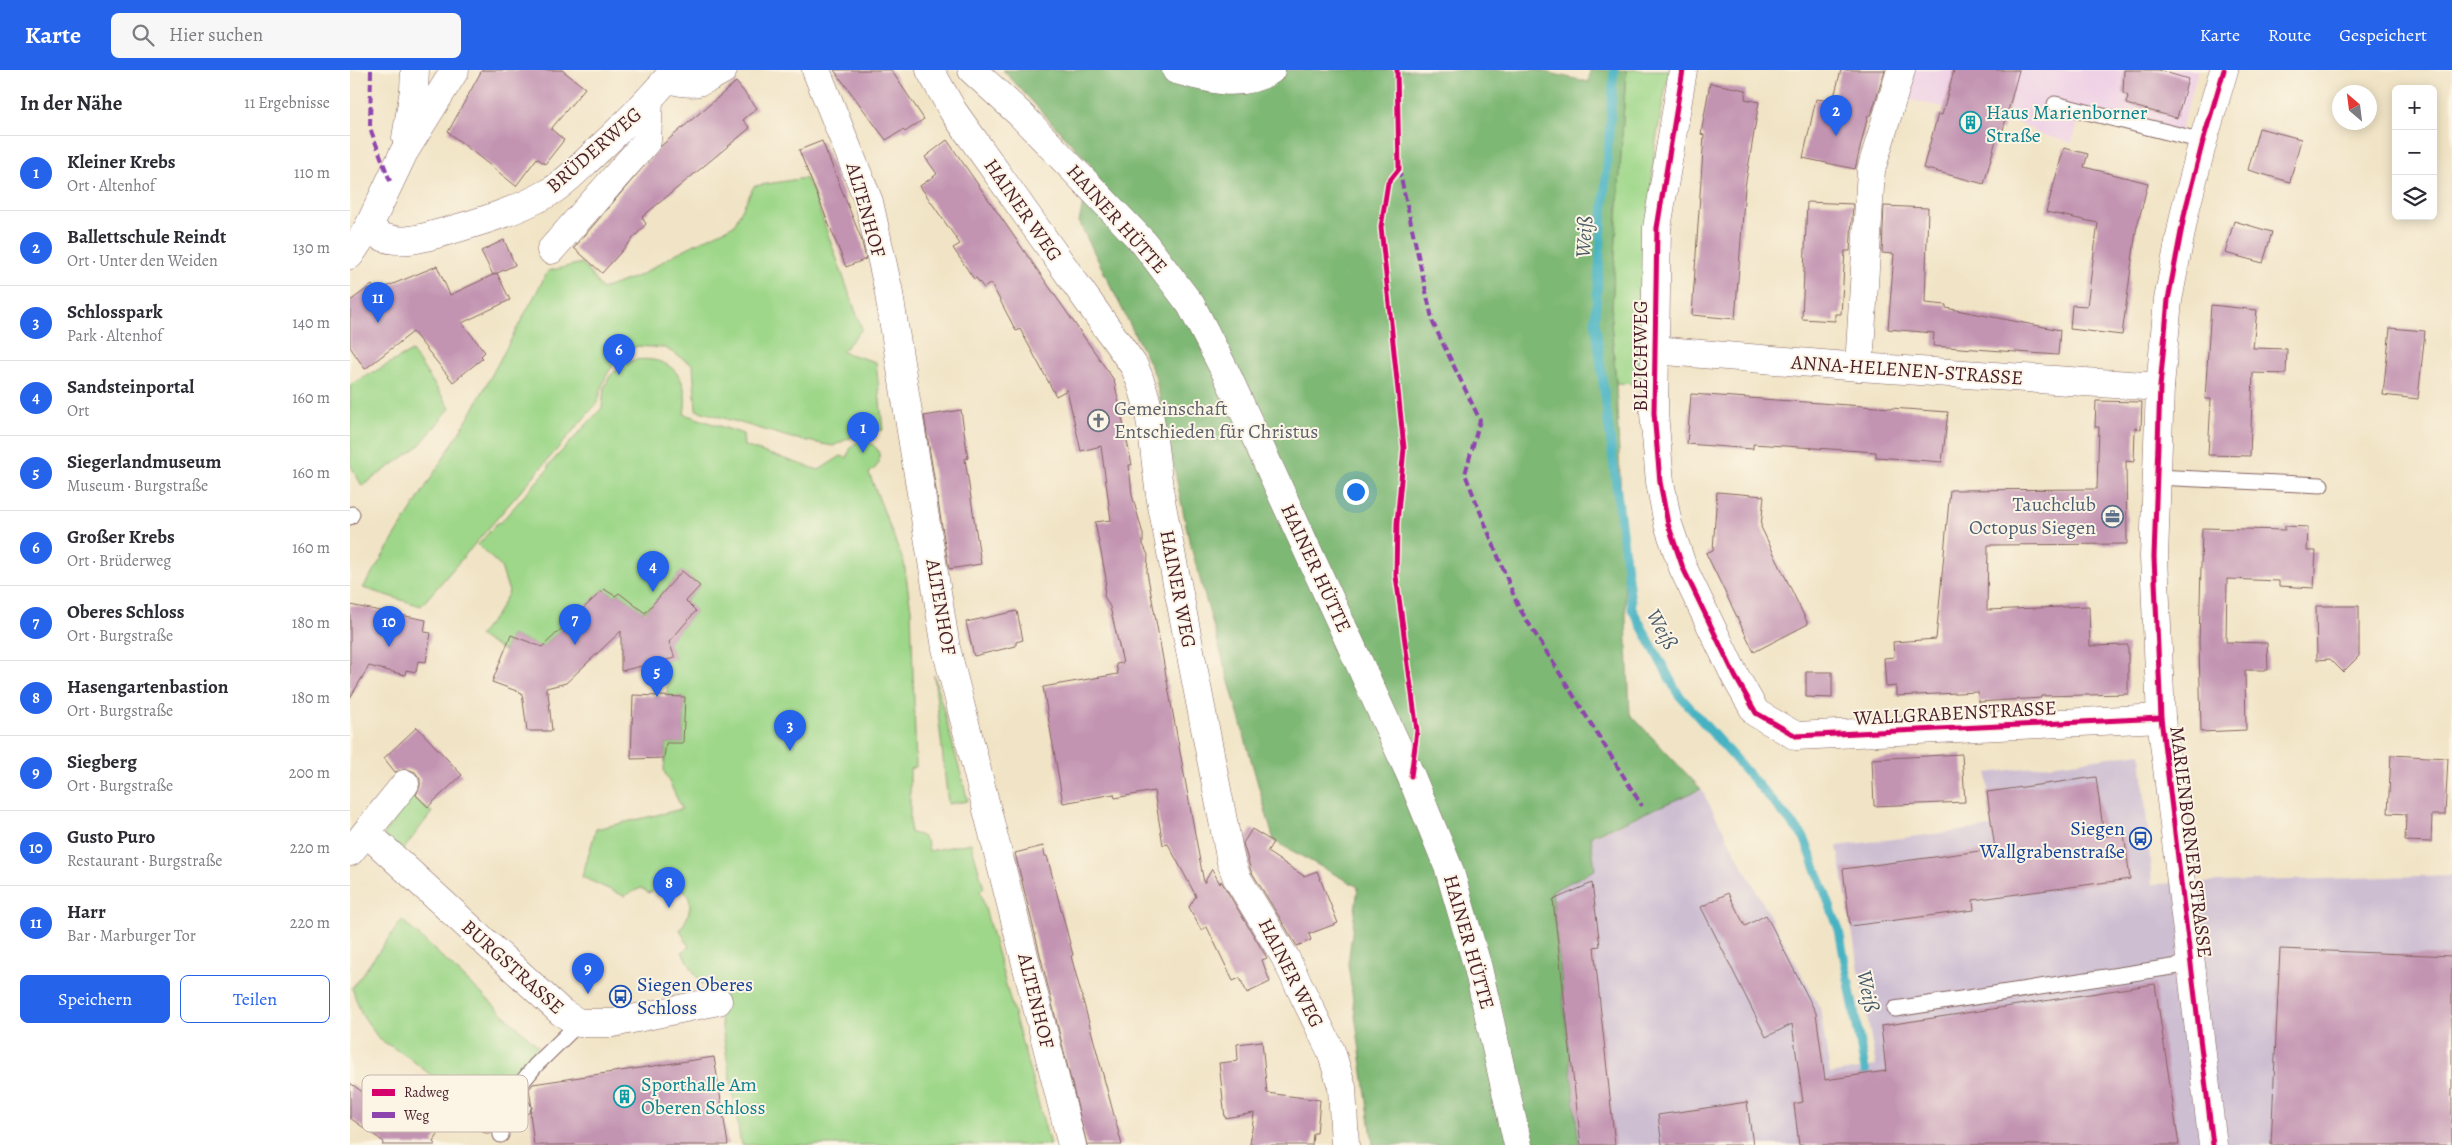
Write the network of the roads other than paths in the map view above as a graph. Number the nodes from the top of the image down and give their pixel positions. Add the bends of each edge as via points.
1 (415, 70) edge
2 (455, 70) edge
3 (723, 70) edge
4 (816, 70) edge
5 (930, 70) edge
6 (972, 70) edge
7 (1176, 70) edge
8 (1271, 70) edge
9 (1683, 70) edge
10 (1901, 70) edge
11 (2224, 70) edge
12 (671, 75) edge
13 (649, 101) junction
14 (2055, 104) dead end
15 (2203, 141) junction
16 (404, 152) junction
17 (368, 228) junction
18 (551, 250) dead end
19 (350, 255) edge
20 (1654, 350) junction
21 (1859, 367) junction
22 (2160, 387) junction
23 (2156, 477) junction
24 (2321, 485) dead end
25 (1756, 713) joint
26 (2161, 718) junction
27 (405, 784) dead end
28 (358, 843) edge
29 (2192, 964) junction
30 (718, 1001) dead end
31 (1895, 1009) dead end
32 (578, 1023) junction
33 (528, 1075) edge
34 (500, 1132) edge
35 (501, 1135) dead end
36 (1072, 1145) edge
37 (1345, 1145) edge
38 (1518, 1145) edge
39 (2213, 1145) edge

1 - 16 street
2 - 16 street
3 - 12 street via 701,84 688,84
4 - 36 street, ALTENHOF via 868,202 888,288 946,648
5 - 37 street, HAINER WEG via 953,110 1134,366 1144,387 1161,500 1230,862 1284,957 1331,1051 1342,1087
6 - 38 street, HAINER HÜTTE via 1020,114 1144,243 1191,305 1227,376 1403,758 1448,869 1478,968
7 - 8 street via 1228,82 1257,78
9 - 20 street, BLEICHWEG via 1657,228
10 - 21 street via 1871,170
11 - 15 street, MARIENBORNER STRASSE
12 - 13 street, BRÜDERWEG
13 - 17 street, BRÜDERWEG via 580,168 551,191 503,214 414,240 392,241 378,237
13 - 18 street, BRÜDERWEG via 647,141
14 - 15 lane
15 - 22 street, MARIENBORNER STRASSE via 2185,211 2168,300
16 - 17 street
17 - 19 street
20 - 21 street, ANNA-HELENEN-STRASSE
20 - 25 street, BLEICHWEG via 1654,413 1660,482 1668,524 1683,568
21 - 22 street, ANNA-HELENEN-STRASSE
22 - 23 street, MARIENBORNER STRASSE
23 - 24 lane
23 - 26 street, MARIENBORNER STRASSE via 2154,557
25 - 26 street, WALLGRABENSTRASSE via 1796,736
26 - 29 street, MARIENBORNER STRASSE
27 - 28 street, BURGSTRASSE
28 - 32 street, BURGSTRASSE
29 - 31 lane
29 - 39 street, MARIENBORNER STRASSE
30 - 32 street, BURGSTRASSE via 613,1023
32 - 33 lane
34 - 35 lane

